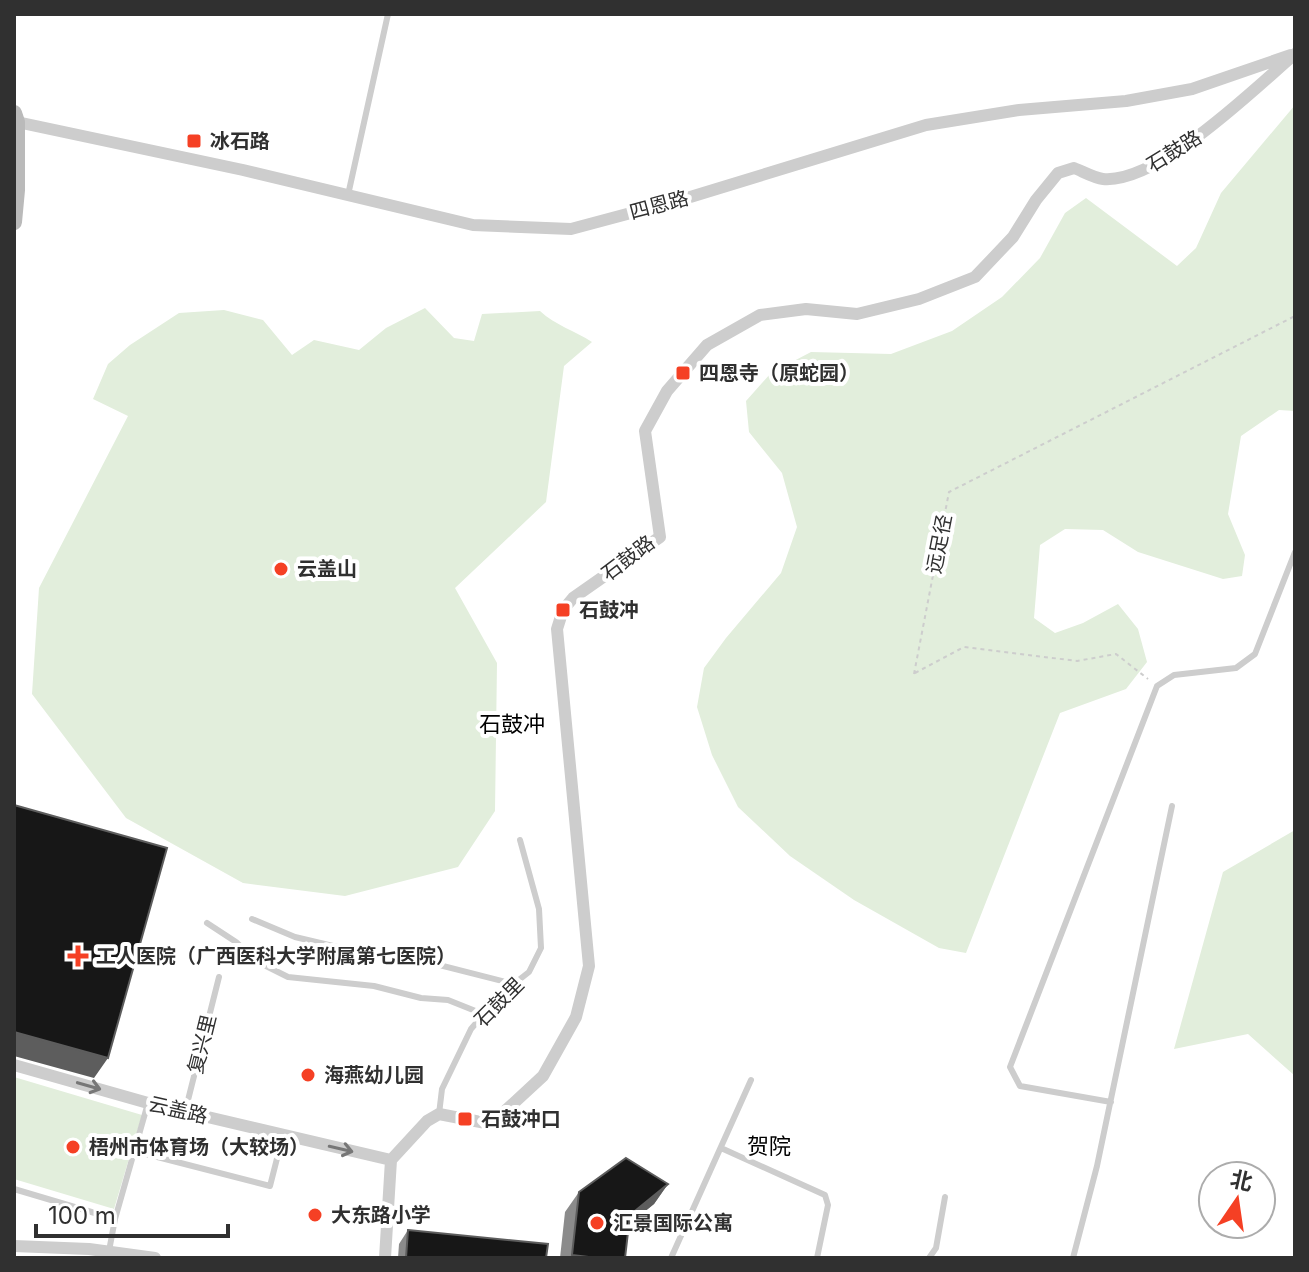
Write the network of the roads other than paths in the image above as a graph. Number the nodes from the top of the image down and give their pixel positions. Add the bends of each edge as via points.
1 (388, 14) edge
2 (1295, 54) edge
3 (16, 117) edge
4 (348, 195) junction
5 (14, 222) edge
6 (1295, 552) edge
7 (1172, 806) dead end
8 (520, 840) dead end
9 (252, 919) dead end
10 (207, 923) dead end
11 (219, 977) dead end
12 (514, 984) junction
13 (483, 1014) junction
14 (14, 1065) edge
15 (751, 1080) dead end
16 (1111, 1102) junction
17 (148, 1103) junction
18 (185, 1112) junction
19 (439, 1114) junction
20 (283, 1135) junction
21 (721, 1148) junction
22 (134, 1151) junction
23 (391, 1160) junction
24 (14, 1189) edge
25 (945, 1197) dead end
26 (115, 1219) junction
27 (14, 1246) edge
28 (109, 1252) junction
29 (155, 1258) edge
30 (385, 1258) edge
31 (671, 1258) edge
32 (817, 1258) edge
33 (929, 1258) edge
34 (1073, 1258) edge

1 - 4 lane
2 - 4 street, 四恩路 via 1192,89 926,125 571,229 473,225
2 - 19 street, 石鼓路 via 1204,134 1140,172 1103,179 1074,168 1058,173 1013,237 975,277 919,299 857,314 806,309 760,315 707,345 667,391 645,431 660,537 573,598 557,629 589,966 576,1017 543,1076 491,1124
3 - 4 street, 四恩路
3 - 5 street
6 - 16 lane via 1255,654 1236,668 1174,675 1157,686 1010,1067 1020,1086
7 - 16 lane
8 - 12 lane, 石鼓里 via 539,909 541,948 529,972
9 - 12 lane via 295,937 392,953
10 - 13 lane via 256,961 288,977 448,1000
11 - 18 lane, 复兴里
12 - 13 lane, 石鼓里
13 - 19 lane, 石鼓里 via 442,1089
14 -> 17 street, 云盖路
15 - 21 lane
16 - 34 lane
17 - 18 street, 云盖路
17 - 22 lane
18 - 20 street, 云盖路
19 - 23 street
20 - 22 lane via 270,1186
20 -> 23 street, 云盖路
21 - 31 lane
21 - 32 lane via 825,1195 828,1205
22 - 26 lane
23 - 30 street
24 - 26 lane
25 - 33 lane via 936,1248
26 - 28 lane
27 - 28 street
28 - 29 street

